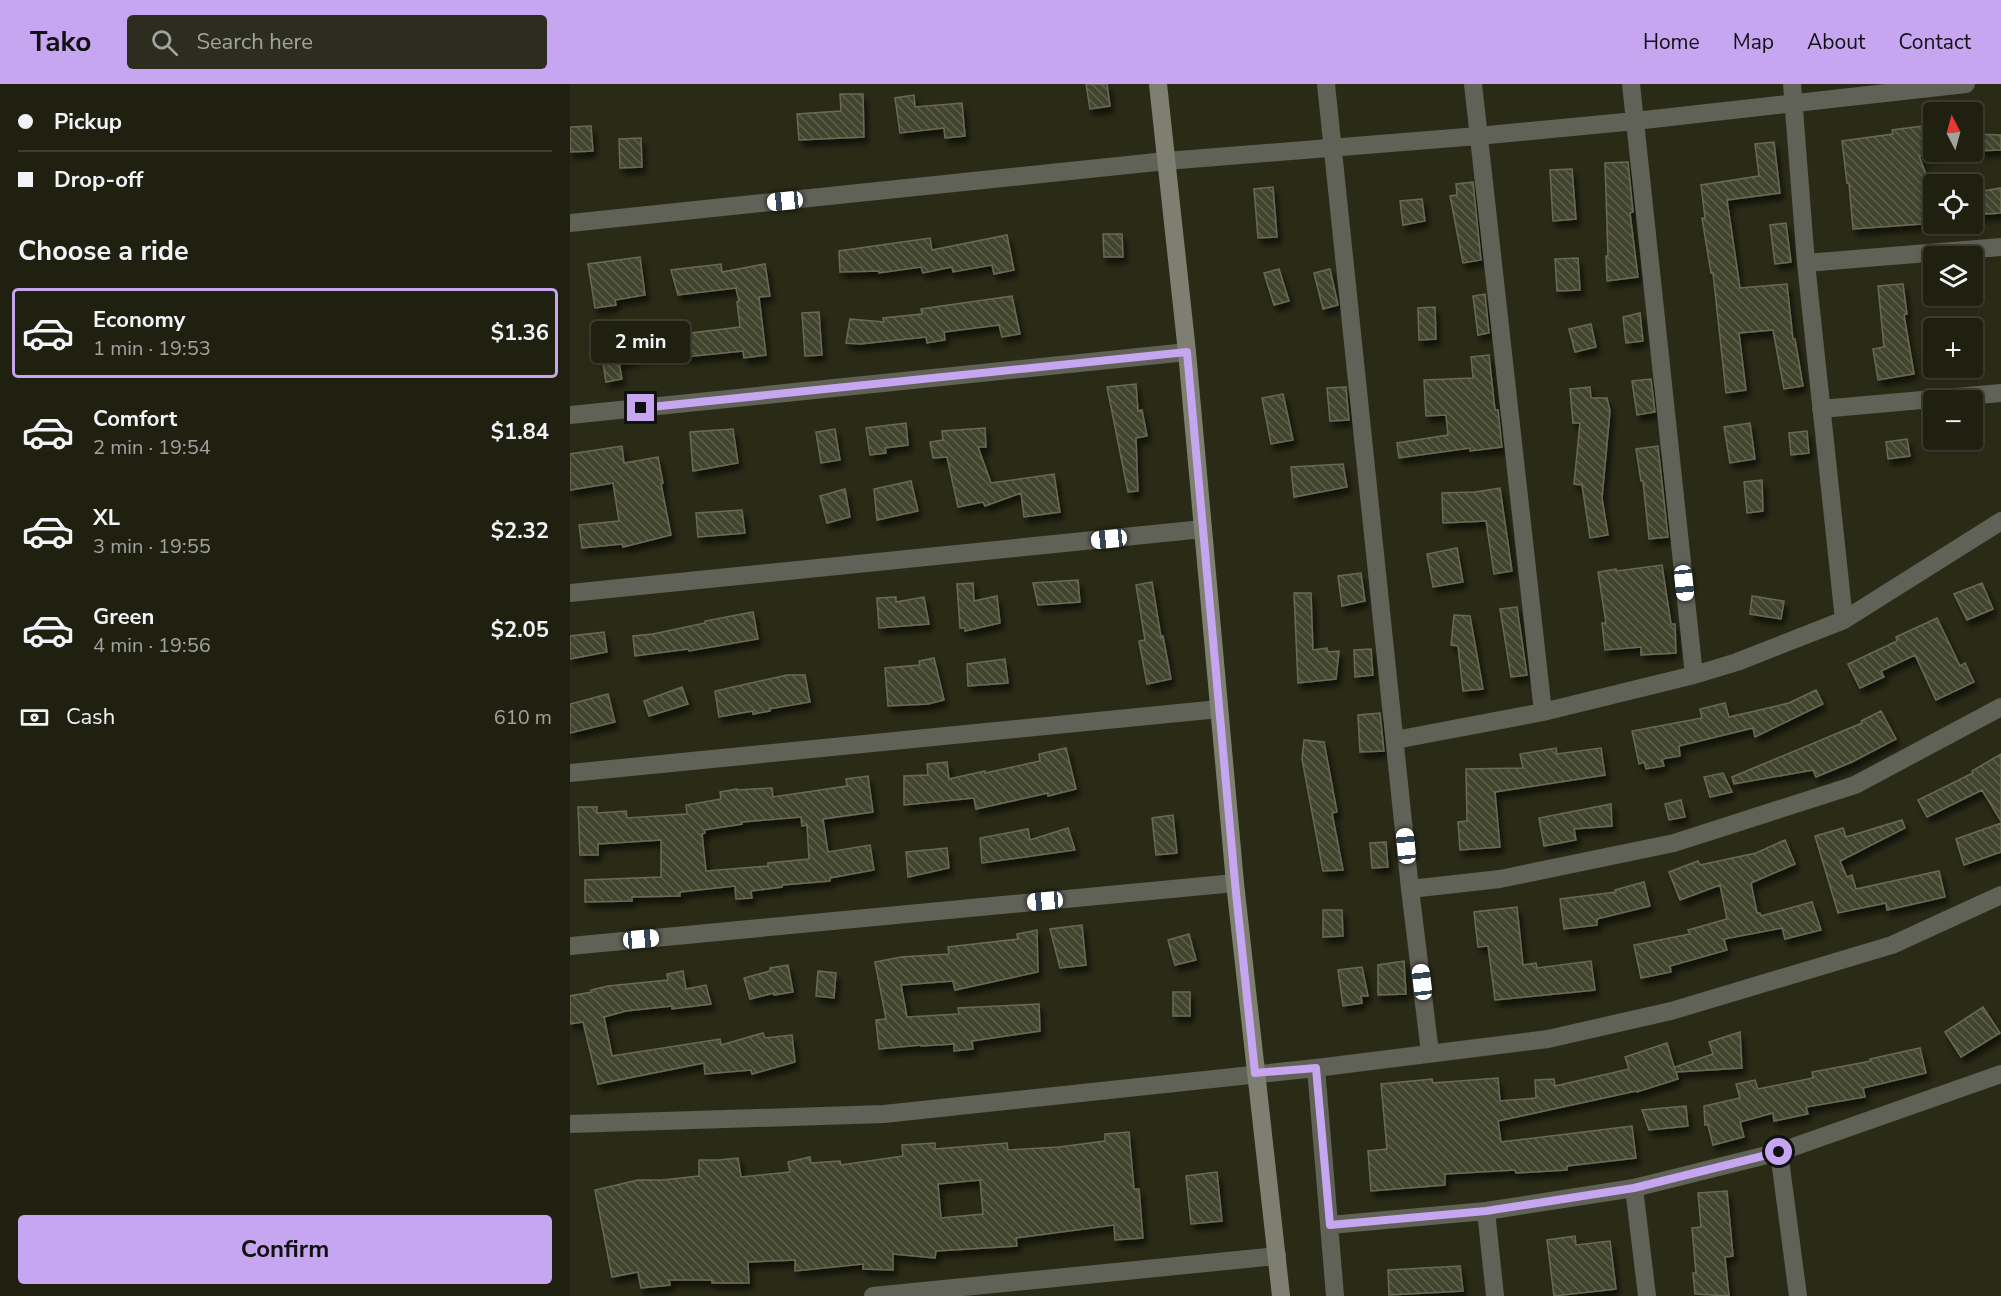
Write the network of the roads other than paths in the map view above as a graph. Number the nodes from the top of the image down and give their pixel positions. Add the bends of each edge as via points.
1 (1158, 84) edge
2 (1326, 84) edge
3 (1473, 84) edge
4 (1631, 84) edge
5 (1791, 84) edge
6 (1966, 84) edge
7 (1941, 85) edge
8 (1794, 104) junction
9 (1635, 121) junction
10 (1478, 136) junction
11 (1332, 146) junction
12 (1166, 161) junction
13 (570, 223) edge
14 (2001, 247) edge
15 (1806, 263) junction
16 (1187, 352) junction
17 (2001, 393) edge
18 (1821, 409) junction
19 (570, 415) edge
20 (2001, 521) edge
21 (1203, 529) junction
22 (570, 593) edge
23 (1844, 620) junction
24 (1694, 675) junction
25 (2001, 707) edge
26 (1220, 709) junction
27 (1543, 712) junction
28 (1395, 740) junction
29 (570, 773) edge
30 (1235, 883) junction
31 (1410, 889) junction
32 (2001, 895) edge
33 (570, 946) edge
34 (1430, 1053) junction
35 (1316, 1068) junction
36 (1255, 1073) junction
37 (2001, 1074) edge
38 (570, 1124) edge
39 (1779, 1152) junction
40 (1634, 1188) junction
41 (1486, 1211) junction
42 (1330, 1225) junction
43 (1277, 1256) junction
44 (873, 1296) edge
45 (1281, 1296) edge
46 (1335, 1296) edge
47 (1495, 1296) edge
48 (1647, 1296) edge
49 (1798, 1296) edge

1 - 12 street
2 - 11 street
3 - 10 street
4 - 9 street
5 - 8 street
6 - 7 street
7 - 8 street
8 - 9 street
8 - 15 street
9 - 10 street
9 - 24 street
10 - 11 street
10 - 27 street
11 - 12 street
11 - 28 street
12 - 13 street
12 - 16 street
14 - 15 street
15 - 18 street
16 - 19 street
16 - 21 street
17 - 18 street
18 - 23 street
20 - 23 street
21 - 22 street
21 - 26 street
23 - 24 street
24 - 27 street
25 - 31 street via 1855,785 1674,843 1500,879
26 - 29 street
26 - 30 street
27 - 28 street
28 - 31 street
30 - 33 street
30 - 36 street
31 - 34 street
32 - 34 street via 1892,945 1671,1011 1548,1039
34 - 35 street
35 - 36 street
35 - 42 street
36 - 38 street via 884,1114
36 - 43 street
37 - 39 street
39 - 40 street
39 - 49 street
40 - 41 street
40 - 48 street
41 - 42 street
41 - 47 street
42 - 46 street
43 - 44 street
43 - 45 street

